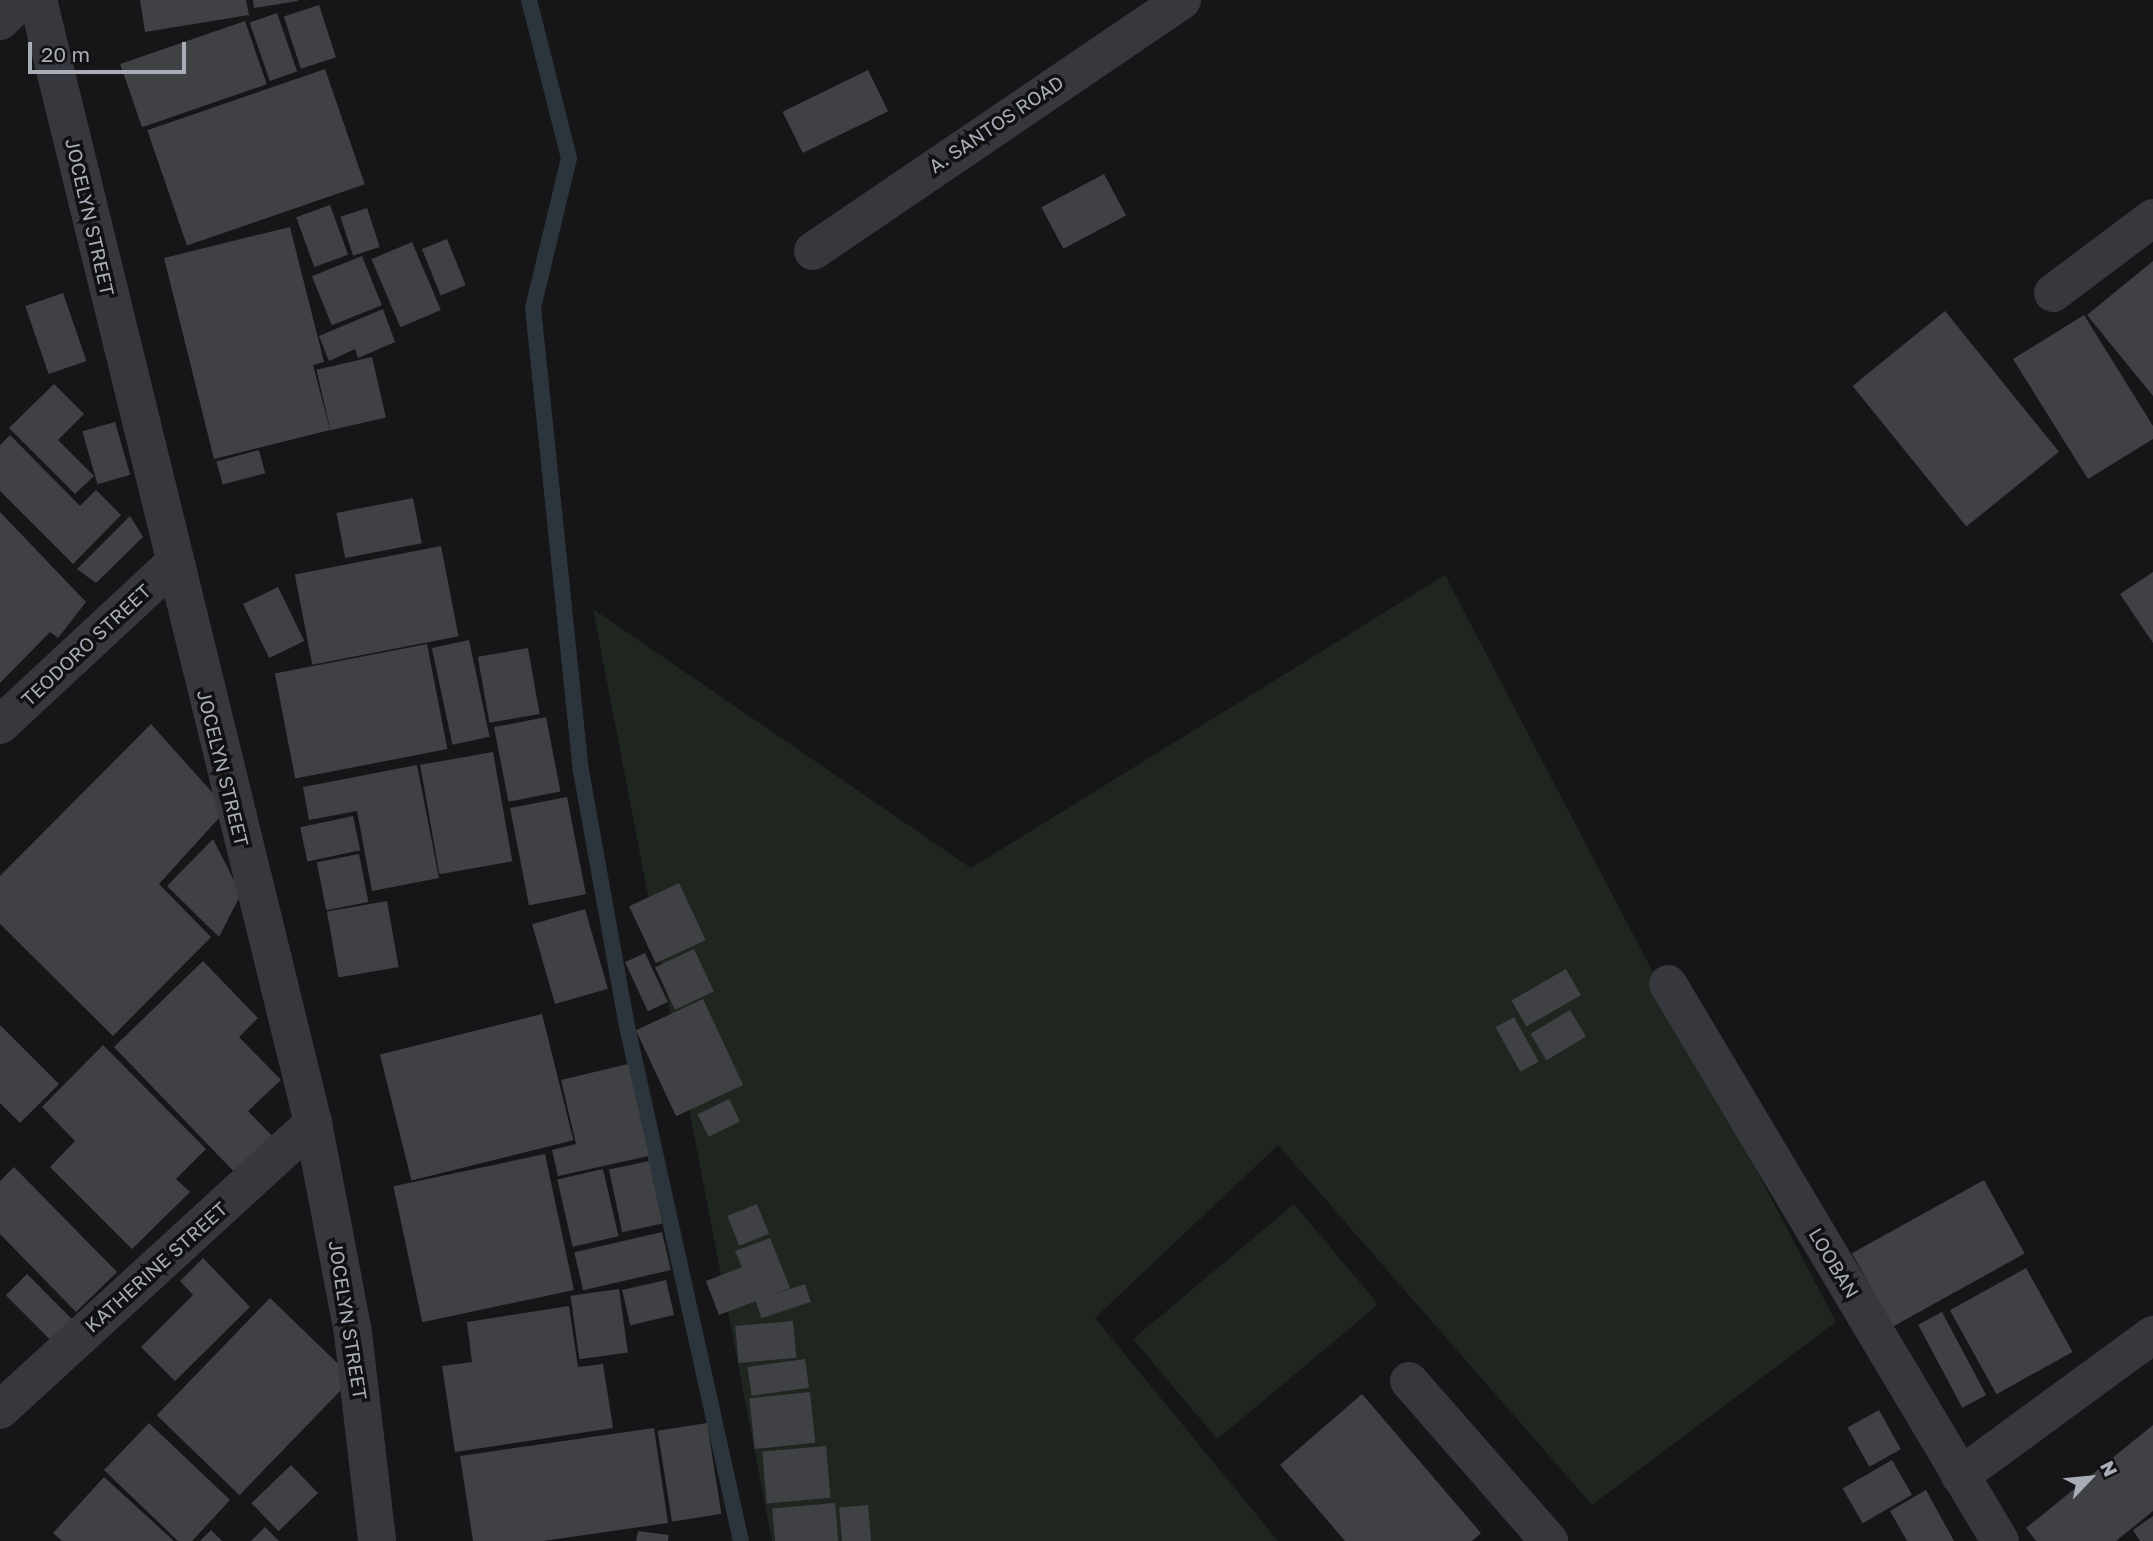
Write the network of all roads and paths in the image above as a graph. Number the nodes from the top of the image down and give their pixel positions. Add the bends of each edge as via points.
1 (22, 0) edge
2 (38, 0) edge
3 (1182, 0) edge
4 (0, 21) edge
5 (2153, 218) edge
6 (813, 251) dead end
7 (2053, 293) dead end
8 (172, 565) junction
9 (0, 725) edge
10 (1668, 984) dead end
11 (313, 1124) junction
12 (2153, 1335) edge
13 (1409, 1381) dead end
14 (0, 1410) edge
15 (1960, 1476) junction
16 (377, 1541) edge
17 (1549, 1541) edge
18 (2000, 1541) edge

1 - 4 street
2 - 8 street, JOCELYN STREET
3 - 6 street, A. SANTOS ROAD
5 - 7 street
8 - 9 street, TEODORO STREET
8 - 11 street, JOCELYN STREET
10 - 15 street, LOOBAN
11 - 14 street, KATHERINE STREET
11 - 16 street, JOCELYN STREET via 353,1333
12 - 15 street
13 - 17 street
15 - 18 street, LOOBAN

